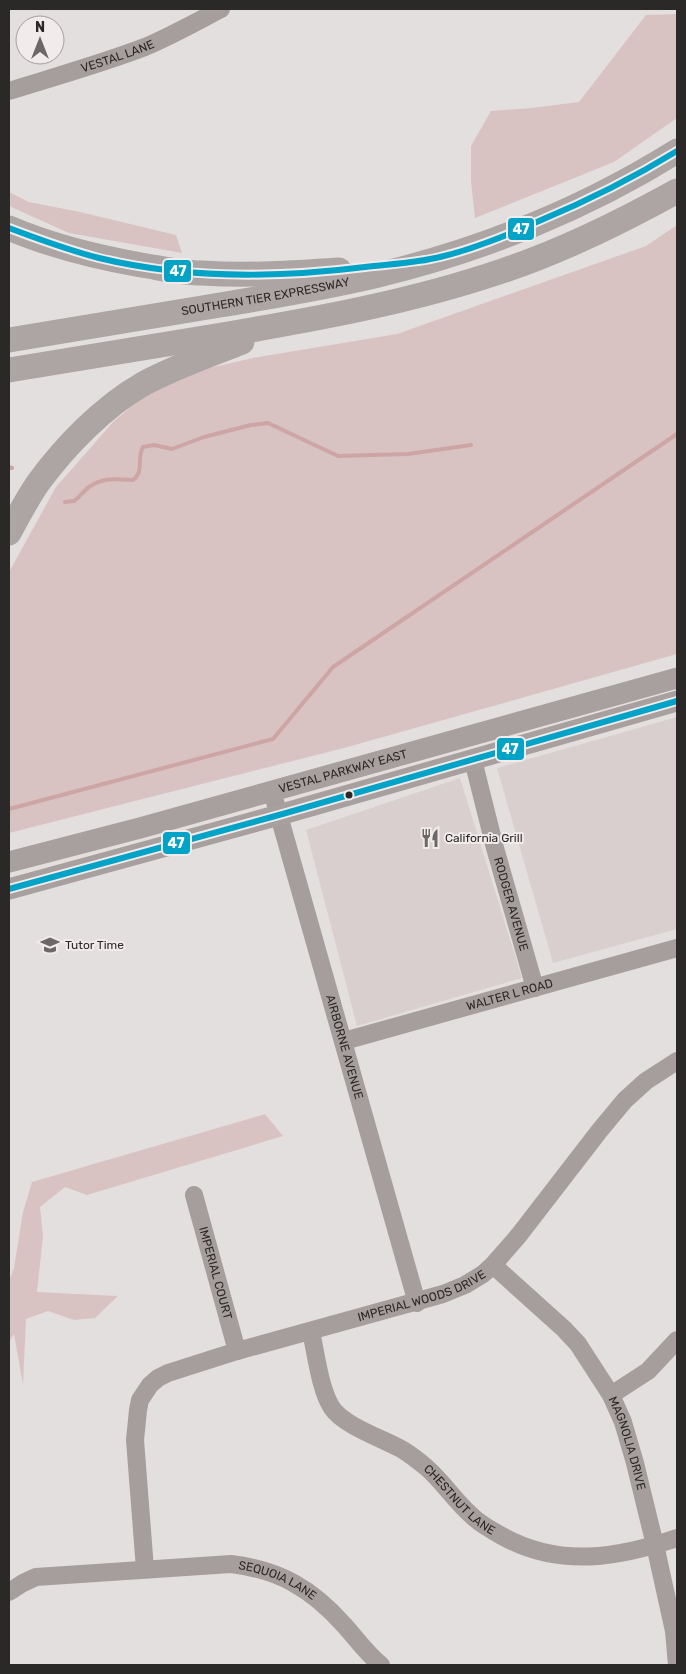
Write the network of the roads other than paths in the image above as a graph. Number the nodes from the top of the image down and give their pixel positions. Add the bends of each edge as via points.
1 (221, 9) edge
2 (9, 90) edge
3 (677, 151) edge
4 (677, 191) edge
5 (9, 228) edge
6 (446, 256) junction
7 (285, 324) junction
8 (9, 340) edge
9 (9, 370) edge
10 (9, 532) edge
11 (677, 678) edge
12 (677, 702) edge
13 (473, 760) junction
14 (272, 791) junction
15 (279, 816) junction
16 (9, 862) edge
17 (9, 889) edge
18 (677, 948) edge
19 (535, 988) junction
20 (344, 1041) junction
21 (677, 1061) edge
22 (194, 1195) dead end
23 (493, 1265) junction
24 (417, 1302) junction
25 (311, 1332) junction
26 (677, 1340) edge
27 (236, 1352) junction
28 (611, 1395) junction
29 (677, 1538) edge
30 (655, 1545) junction
31 (144, 1569) junction
32 (9, 1592) edge
33 (381, 1665) edge
34 (677, 1665) edge

1 - 2 street, VESTAL LANE via 145,46
3 - 6 highway, SOUTHERN TIER EXPRESSWAY via 569,208
4 - 7 highway via 598,232 503,271 349,313
5 - 6 highway via 53,245 106,259 200,274 353,269
6 - 8 highway, SOUTHERN TIER EXPRESSWAY via 378,275 272,296
7 - 9 highway
7 - 10 highway via 170,370 101,414 66,447 38,484
11 - 14 main road, VESTAL PARKWAY EAST
12 - 13 main road, VESTAL PARKWAY EAST
13 - 15 main road, VESTAL PARKWAY EAST
13 - 19 street, RODGER AVENUE
14 - 15 street, AIRBORNE AVENUE
14 - 16 main road, VESTAL PARKWAY EAST
15 - 17 main road, VESTAL PARKWAY EAST
15 - 20 street, AIRBORNE AVENUE
18 - 19 street, WALTER L ROAD
19 - 20 street, WALTER L ROAD
20 - 24 street, AIRBORNE AVENUE
21 - 23 street, IMPERIAL WOODS DRIVE via 646,1081 625,1100
22 - 27 street, IMPERIAL COURT
23 - 24 street, IMPERIAL WOODS DRIVE via 465,1285
23 - 28 street, MAGNOLIA DRIVE via 578,1344
24 - 25 street, IMPERIAL WOODS DRIVE
25 - 27 street, IMPERIAL WOODS DRIVE
25 - 30 street, CHESTNUT LANE via 332,1409 428,1468 485,1527 517,1544 552,1555 597,1557
26 - 28 street via 648,1371
27 - 31 street, IMPERIAL WOODS DRIVE via 168,1373 150,1384 140,1400 136,1450
28 - 30 street, MAGNOLIA DRIVE via 633,1455
29 - 30 street, CHESTNUT LANE
30 - 34 street, MAGNOLIA DRIVE via 674,1631
31 - 32 street, SEQUOIA LANE via 36,1578
31 - 33 street, SEQUOIA LANE via 232,1564 267,1571 314,1595

